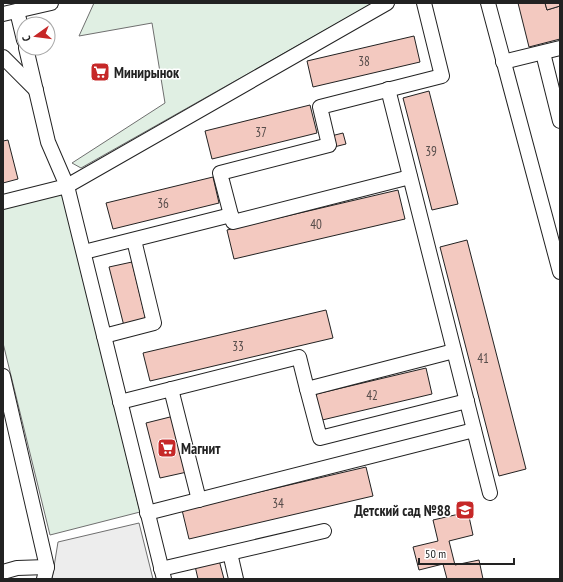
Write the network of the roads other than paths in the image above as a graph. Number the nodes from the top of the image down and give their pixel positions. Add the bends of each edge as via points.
1 (387, 3) edge
2 (424, 3) edge
3 (488, 3) edge
4 (41, 4) edge
5 (17, 11) junction
6 (3, 14) edge
7 (18, 16) edge
8 (560, 48) edge
9 (543, 53) junction
10 (28, 56) edge
11 (3, 57) edge
12 (503, 62) junction
13 (388, 89) junction
14 (36, 90) junction
15 (560, 121) edge
16 (410, 177) junction
17 (68, 186) junction
18 (3, 202) edge
19 (231, 215) junction
20 (134, 240) junction
21 (84, 252) junction
22 (560, 272) edge
23 (104, 336) junction
24 (454, 351) junction
25 (3, 376) edge
26 (307, 388) junction
27 (171, 389) junction
28 (467, 401) junction
29 (120, 402) junction
30 (8, 418) edge
31 (474, 430) junction
32 (490, 493) dead end
33 (199, 500) junction
34 (147, 513) junction
35 (324, 531) dead end
36 (230, 553) junction
37 (3, 572) edge
38 (45, 573) edge
39 (163, 574) edge
40 (236, 579) edge

1 - 17 street
2 - 13 street via 442,76
3 - 12 street
4 - 5 street
5 - 6 street
5 - 7 street
8 - 9 street
9 - 12 street
9 - 15 street
10 - 14 street
11 - 14 street
12 - 22 street
13 - 16 street
13 - 19 street via 320,107 330,145 220,173
14 - 17 street via 48,142
16 - 19 street via 233,222
16 - 24 street
17 - 18 street
17 - 21 street
19 - 20 street
20 - 21 street
20 - 23 street via 154,323
21 - 23 street
23 - 29 street
24 - 26 street
24 - 28 street
25 - 30 street
26 - 27 street via 299,356
26 - 28 street via 320,438
27 - 29 street
27 - 33 street
28 - 31 street
29 - 34 street
30 - 38 street
31 - 32 street
31 - 33 street
33 - 34 street
34 - 39 street
35 - 36 street
36 - 39 street
36 - 40 street
37 - 38 street via 17,568

